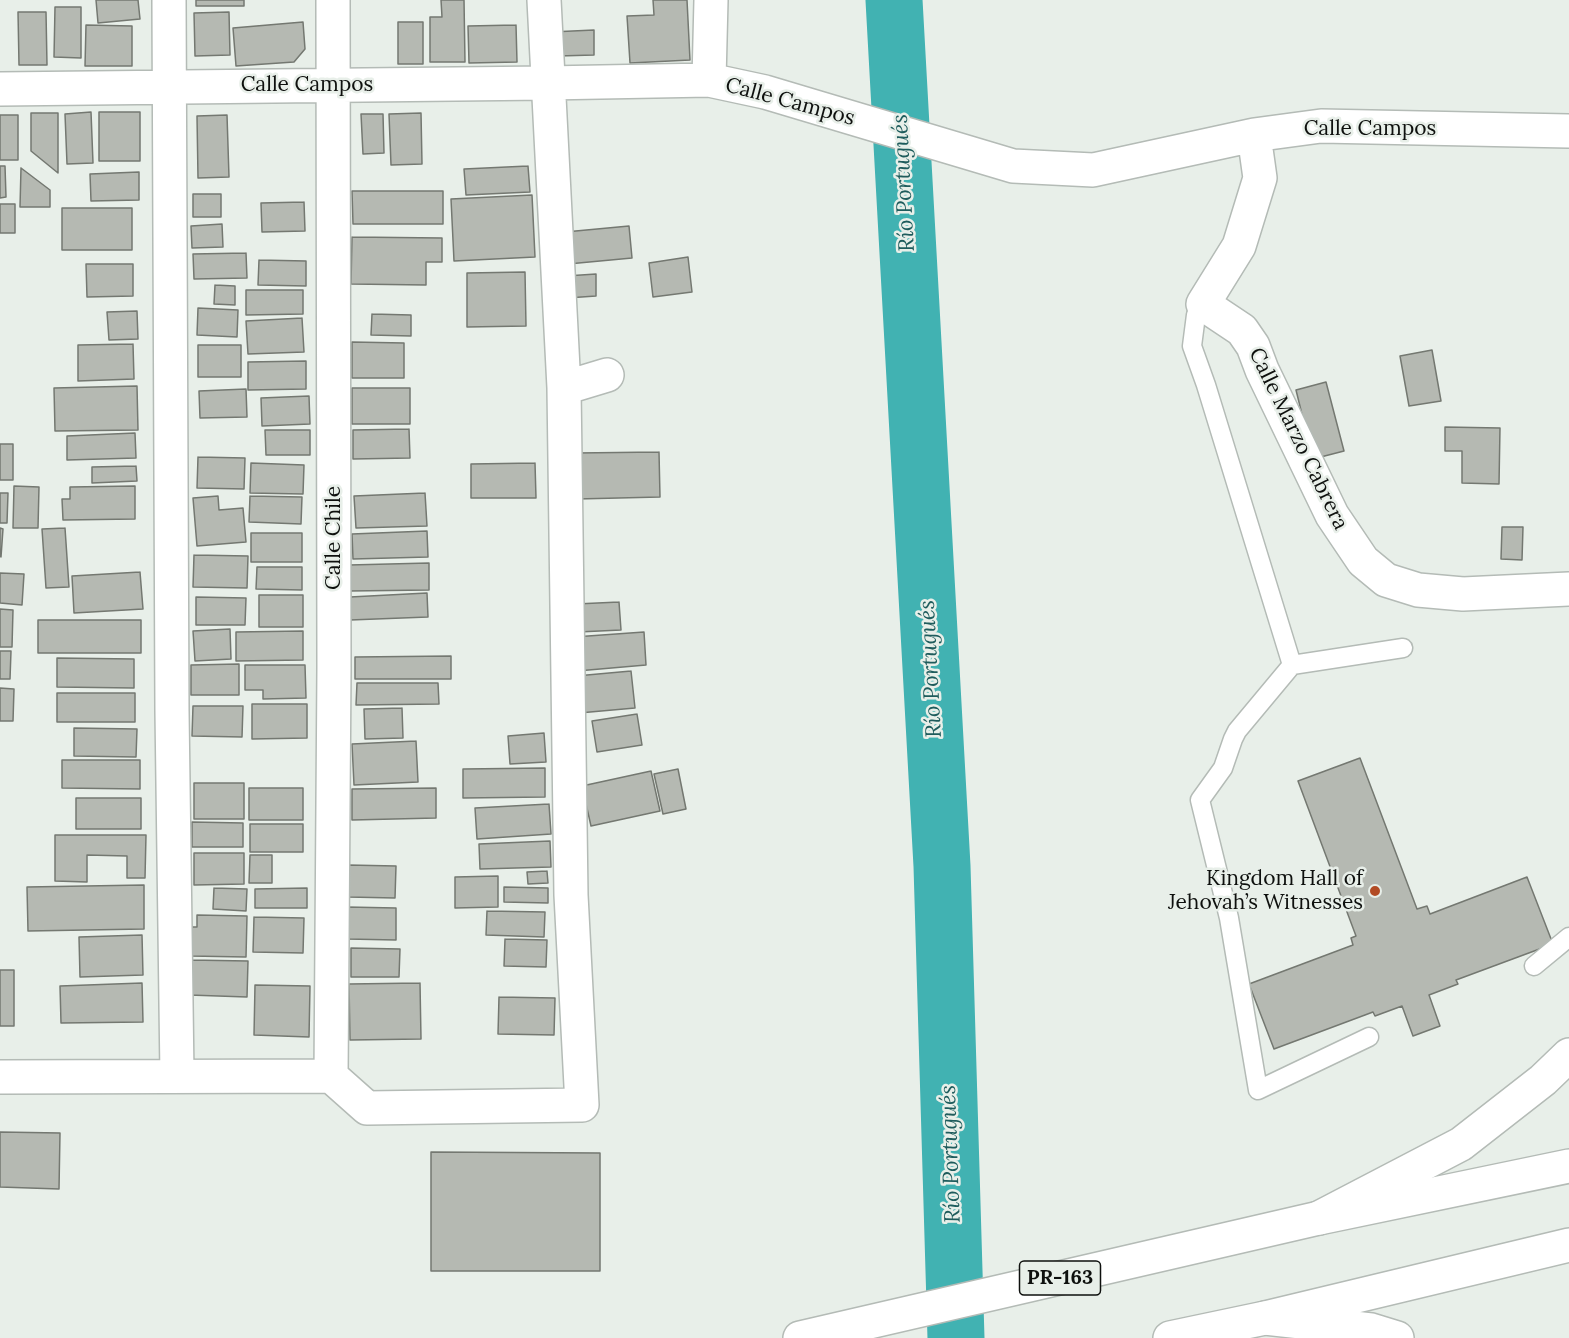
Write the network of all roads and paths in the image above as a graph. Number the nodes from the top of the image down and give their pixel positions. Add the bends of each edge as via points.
1 (169, 0) edge
2 (333, 0) edge
3 (544, 0) edge
4 (711, 0) edge
5 (709, 80) junction
6 (548, 83) junction
7 (334, 85) junction
8 (171, 86) junction
9 (0, 89) edge
10 (1569, 131) edge
11 (1254, 135) junction
12 (1203, 304) junction
13 (608, 375) dead end
14 (564, 388) junction
15 (1569, 589) edge
16 (1403, 648) dead end
17 (1292, 665) junction
18 (1569, 937) edge
19 (1534, 966) dead end
20 (1369, 1037) dead end
21 (1569, 1055) edge
22 (177, 1076) junction
23 (331, 1076) junction
24 (0, 1077) edge
25 (1569, 1166) edge
26 (1319, 1218) junction
27 (1569, 1245) edge
28 (1265, 1318) junction
29 (800, 1338) edge
30 (1170, 1338) edge
31 (1397, 1338) edge

1 - 8 main road
2 - 7 main road, Calle Chile
3 - 6 main road
4 - 5 main road
5 - 6 main road, Calle Campos
5 - 11 main road, Calle Campos via 765,92 1013,166 1093,170
6 - 7 main road, Calle Campos
6 - 14 main road
7 - 8 main road, Calle Campos
7 - 23 main road, Calle Chile
8 - 9 main road, Calle Campos
8 - 22 main road
10 - 11 main road, Calle Campos via 1321,126
11 - 12 main road via 1260,178 1239,246
12 - 15 main road, Calle Marzo Cabrera via 1248,338 1332,514 1363,561 1386,580 1418,590 1463,594
12 - 17 lane via 1196,315 1192,346
13 - 14 main road
14 - 23 main road via 571,895 582,1105 367,1108
16 - 17 lane
17 - 20 lane via 1237,731 1223,768 1200,800 1229,918 1258,1090
18 - 19 lane
21 - 26 main road via 1461,1144
22 - 23 main road
22 - 24 main road
25 - 26 main road, PR-163
26 - 29 main road, PR-163
27 - 28 main road
28 - 30 main road
28 - 31 main road via 1371,1330

